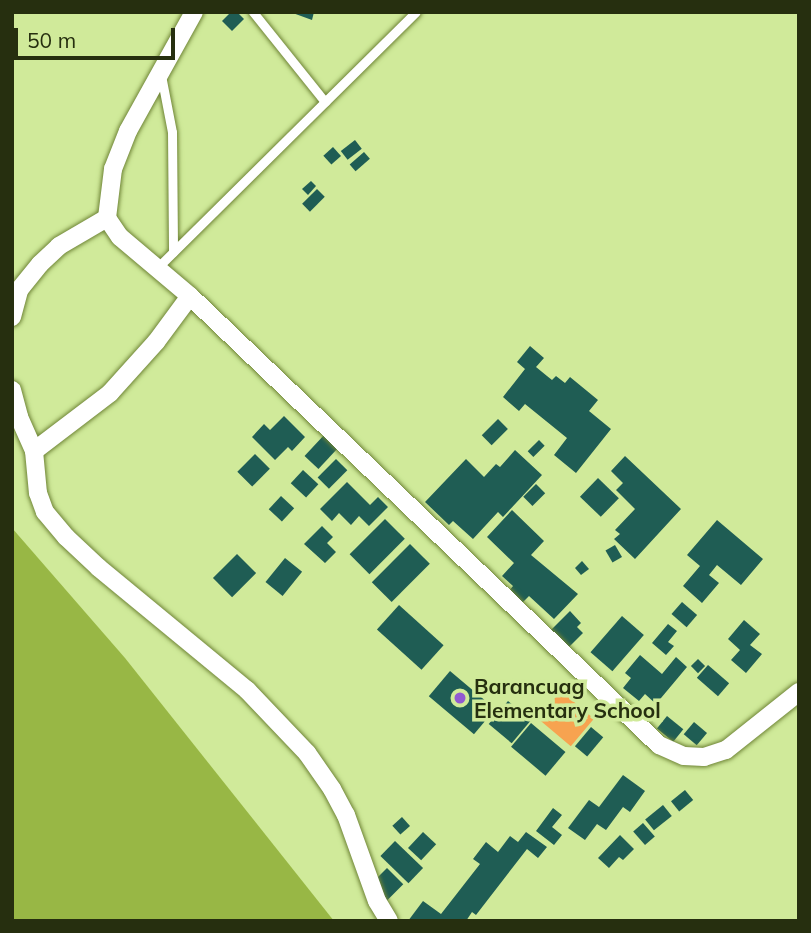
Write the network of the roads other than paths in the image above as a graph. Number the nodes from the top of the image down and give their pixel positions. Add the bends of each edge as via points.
1 (194, 12) edge
2 (253, 12) edge
3 (416, 12) edge
4 (160, 73) junction
5 (325, 102) junction
6 (107, 218) junction
7 (173, 252) junction
8 (156, 268) junction
9 (190, 296) junction
10 (12, 317) edge
11 (12, 390) edge
12 (34, 451) junction
13 (799, 692) edge
14 (389, 921) edge

1 - 4 street
2 - 5 lane
3 - 5 lane
4 - 6 street via 113,169
4 - 7 lane via 172,132
5 - 7 lane
6 - 8 street via 120,237
6 - 10 street via 59,246 40,264 19,290
7 - 8 lane
8 - 9 street
9 - 12 street via 110,393
9 - 13 street via 659,745 684,756 704,757 726,750
11 - 12 street
12 - 14 street via 38,493 45,512 66,537 247,690 307,753 346,815 377,901

